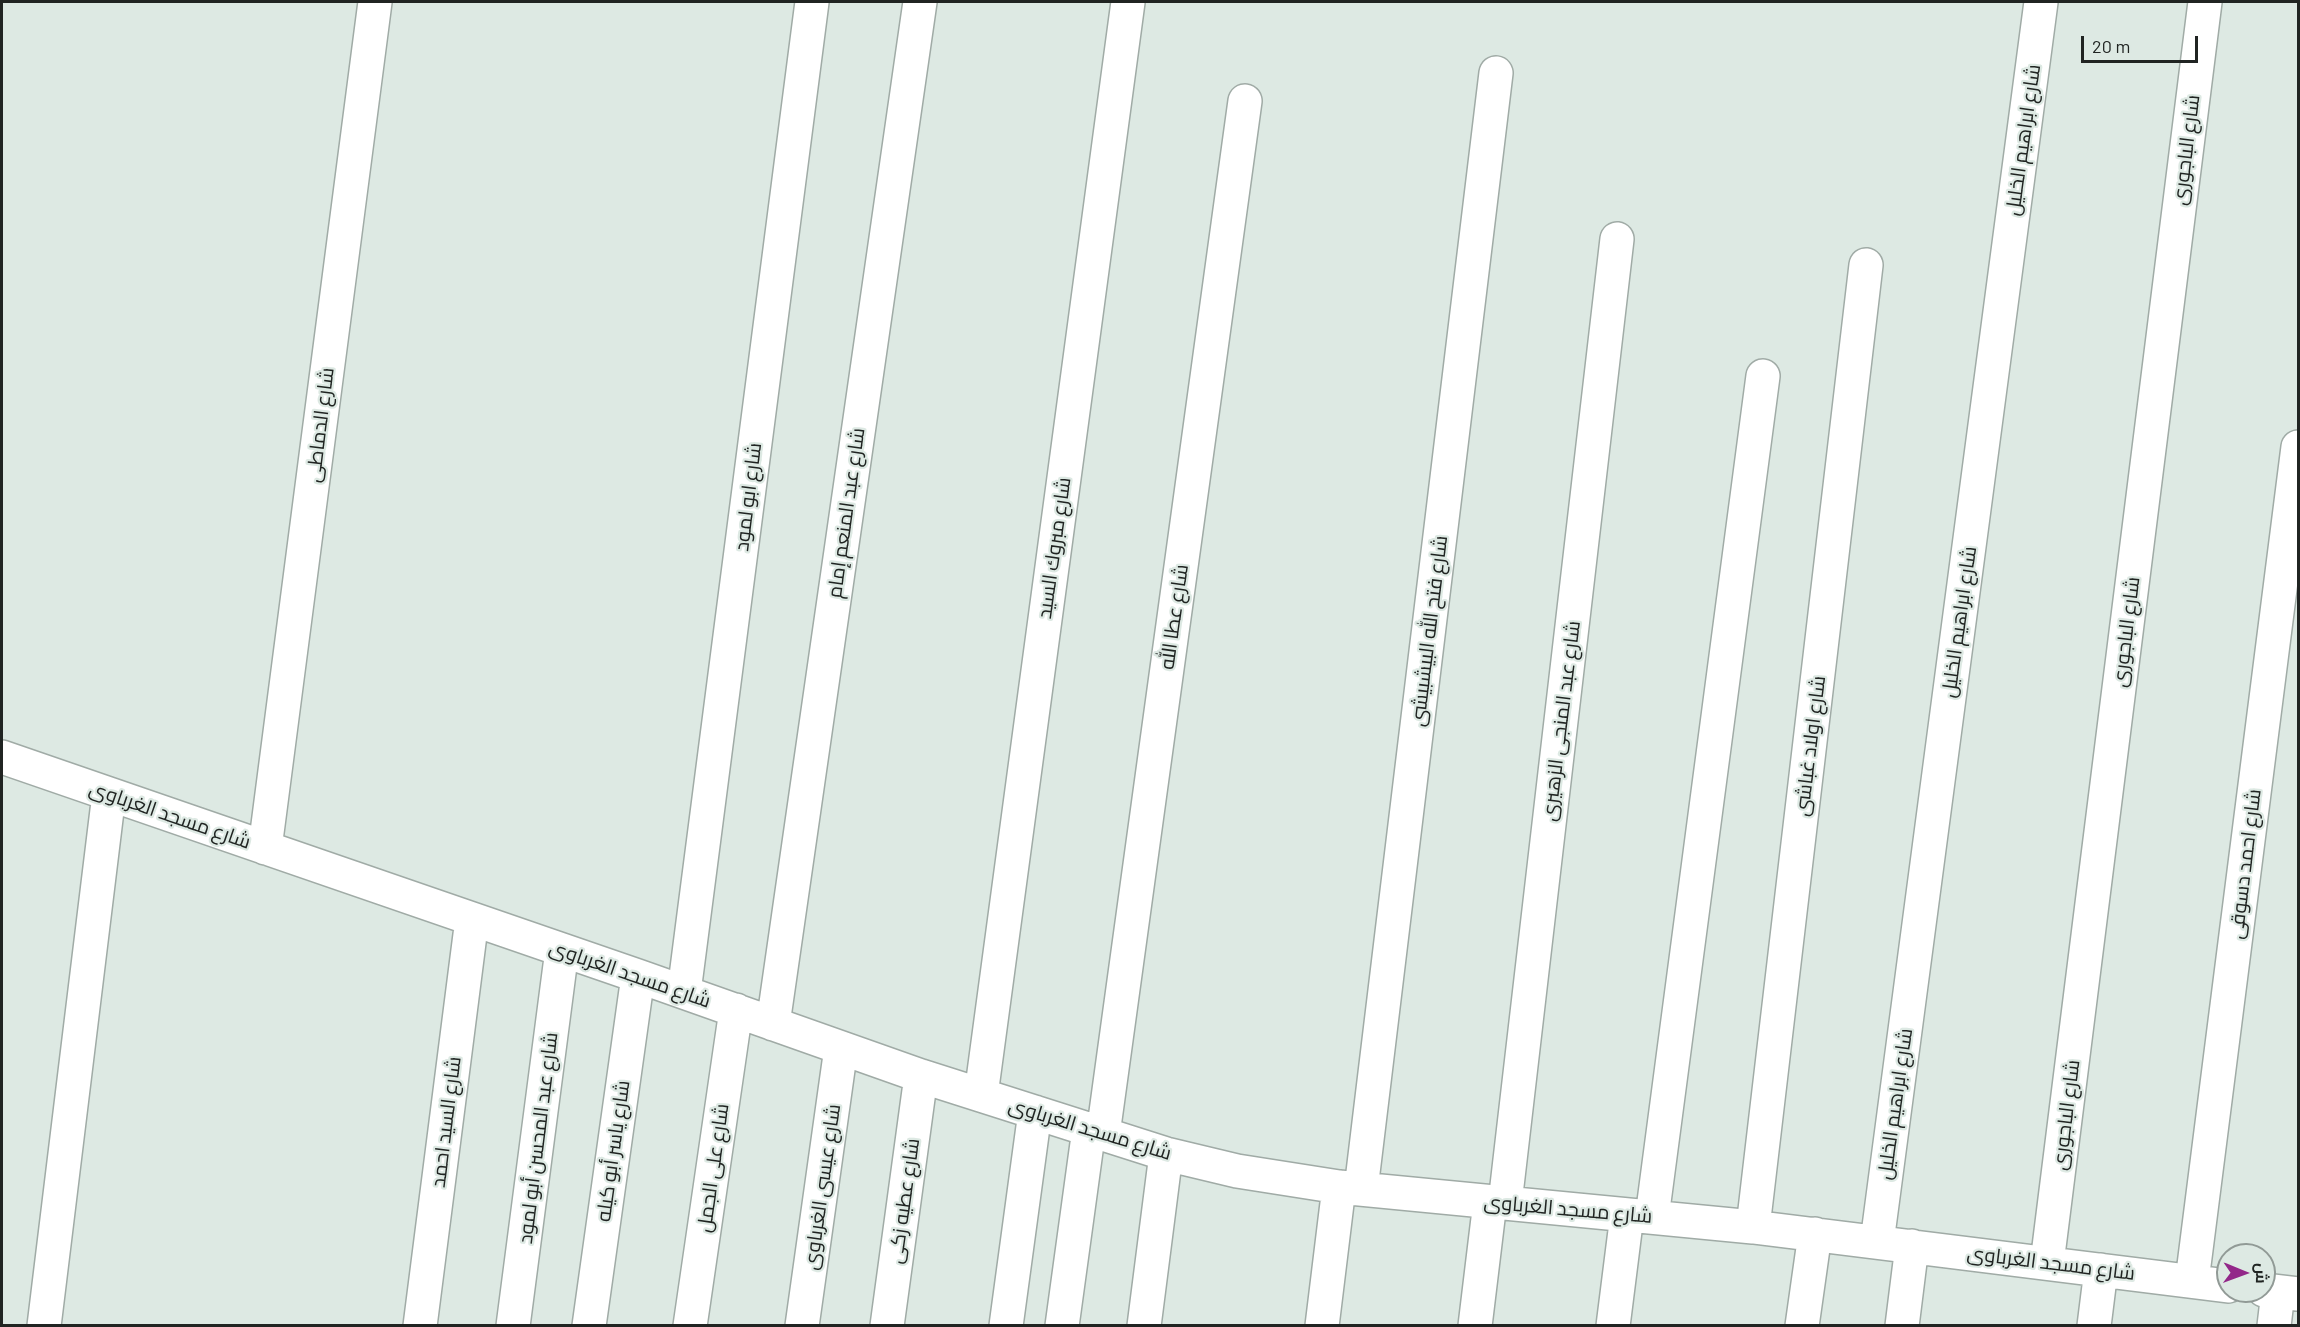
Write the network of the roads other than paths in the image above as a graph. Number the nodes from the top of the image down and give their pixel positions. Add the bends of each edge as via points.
1 (375, 2) edge
2 (812, 2) edge
3 (920, 2) edge
4 (1128, 2) edge
5 (2041, 2) edge
6 (2205, 2) edge
7 (1496, 73) dead end
8 (1245, 101) dead end
9 (1617, 239) dead end
10 (1866, 265) dead end
11 (1763, 376) dead end
12 (2298, 447) edge
13 (2, 757) edge
14 (109, 794) junction
15 (265, 848) junction
16 (472, 919) junction
17 (562, 950) junction
18 (638, 976) junction
19 (684, 992) junction
20 (736, 1010) junction
21 (773, 1024) junction
22 (841, 1048) junction
23 (921, 1076) junction
24 (981, 1095) junction
25 (1035, 1112) junction
26 (1096, 1132) junction
27 (1166, 1154) junction
28 (1350, 1188) junction
29 (1498, 1202) junction
30 (1639, 1216) junction
31 (1753, 1227) junction
32 (1815, 1234) junction
33 (1877, 1242) junction
34 (1912, 1246) junction
35 (2047, 1263) junction
36 (2101, 1270) junction
37 (2192, 1281) junction
38 (2216, 1284) edge
39 (2280, 1292) edge
40 (44, 1326) edge
41 (420, 1326) edge
42 (513, 1326) edge
43 (589, 1326) edge
44 (690, 1326) edge
45 (802, 1326) edge
46 (887, 1326) edge
47 (1006, 1326) edge
48 (1062, 1326) edge
49 (1144, 1326) edge
50 (1322, 1326) edge
51 (1475, 1326) edge
52 (1613, 1326) edge
53 (1802, 1326) edge
54 (1902, 1326) edge
55 (2094, 1326) edge
56 (2274, 1326) edge

1 - 15 street, شارع الدماطى
2 - 19 street, شارع ابو لمود
3 - 21 street, شارع عبد المنعم إمام
4 - 24 street, شارع مبروك السيد
5 - 33 street, شارع ابراهيم الخليل
6 - 35 street, شارع الباجورى
7 - 28 street, شارع فتح الله البيشبيشى
8 - 26 street, شارع عطا الله
9 - 29 street, شارع عبد المنجى الزهيرى
10 - 31 street, شارع اولاد غباشى
11 - 30 street
12 - 37 street, شارع احمد دسوقى
13 - 14 street, شارع مسجد الغرباوى
14 - 15 street, شارع مسجد الغرباوى
14 - 40 street
15 - 16 street, شارع مسجد الغرباوى
16 - 17 street, شارع مسجد الغرباوى
16 - 41 street, شارع السيد احمد
17 - 18 street, شارع مسجد الغرباوى
17 - 42 street, شارع عبد المحسن أبو لمود
18 - 19 street, شارع مسجد الغرباوى
18 - 43 street, شارع ياسر أبو كيله
19 - 20 street, شارع مسجد الغرباوى
20 - 21 street, شارع مسجد الغرباوى
20 - 44 street, شارع على الجمل
21 - 22 street, شارع مسجد الغرباوى
22 - 23 street, شارع مسجد الغرباوى
22 - 45 street, شارع عيسى الغرباوى
23 - 24 street, شارع مسجد الغرباوى
23 - 46 street, شارع عطيه زكى
24 - 25 street, شارع مسجد الغرباوى
25 - 26 street, شارع مسجد الغرباوى
25 - 47 street
26 - 27 street, شارع مسجد الغرباوى
26 - 48 street, شارع عطا الله
27 - 28 street, شارع مسجد الغرباوى via 1237,1171
27 - 49 street
28 - 29 street, شارع مسجد الغرباوى
28 - 50 street, شارع فتح الله البيشبيشى
29 - 30 street, شارع مسجد الغرباوى
29 - 51 street, شارع عبد المنجى الزهيرى
30 - 31 street, شارع مسجد الغرباوى
30 - 52 street
31 - 32 street, شارع مسجد الغرباوى
32 - 33 street, شارع مسجد الغرباوى
32 - 53 street
33 - 34 street, شارع مسجد الغرباوى
34 - 35 street, شارع مسجد الغرباوى
34 - 54 street
35 - 36 street, شارع مسجد الغرباوى
36 - 37 street, شارع مسجد الغرباوى
36 - 55 street
37 - 38 street, شارع مسجد الغرباوى
39 - 56 street

